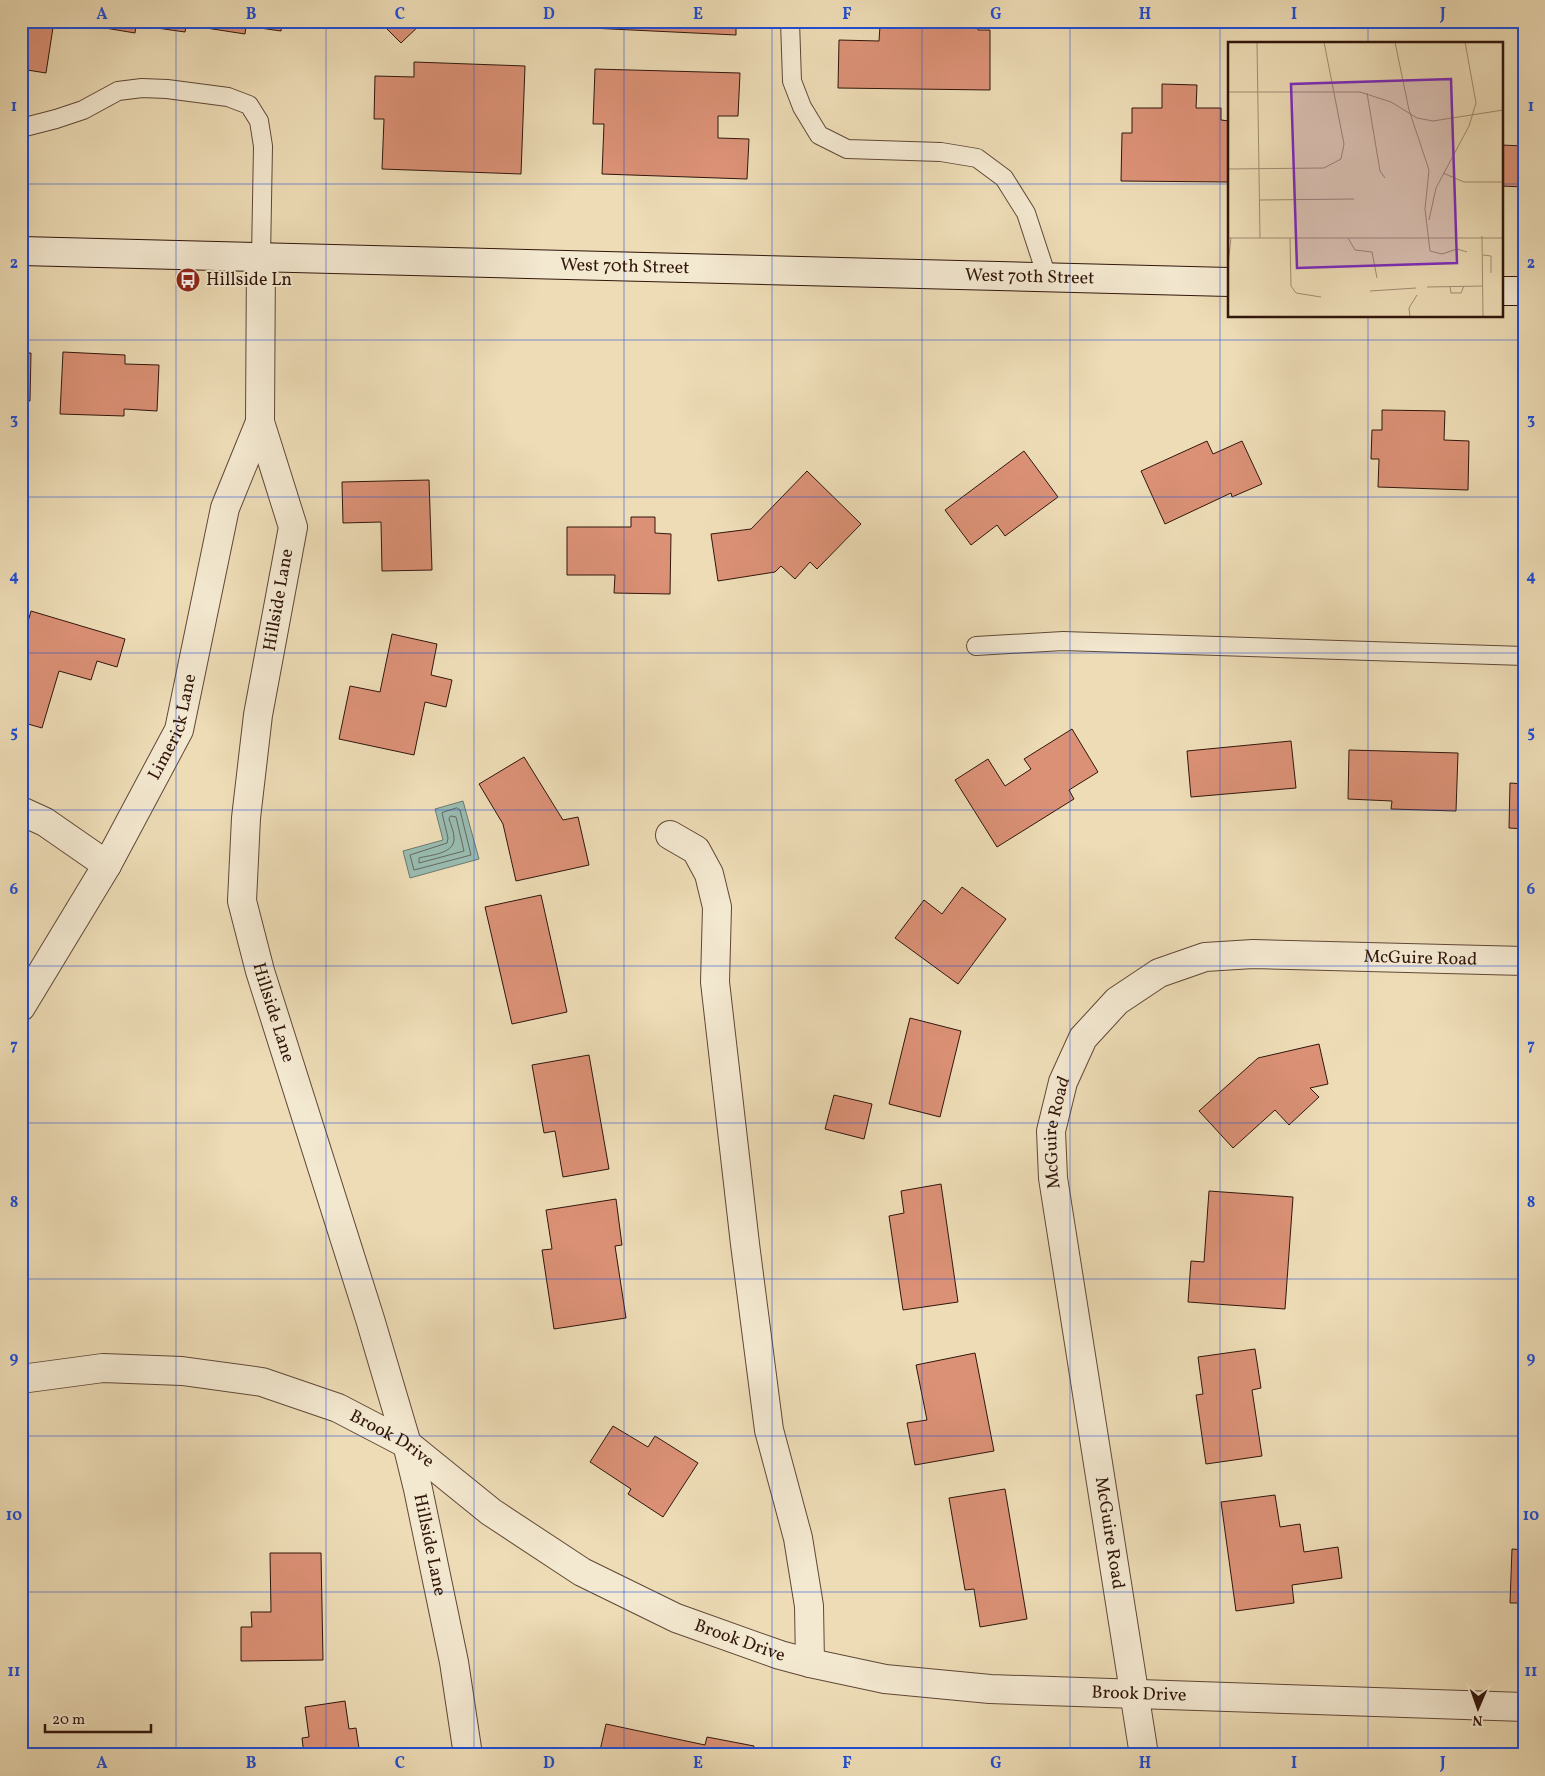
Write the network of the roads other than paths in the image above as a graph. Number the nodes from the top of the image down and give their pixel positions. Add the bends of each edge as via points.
1 (790, 21) edge
2 (21, 128) edge
3 (21, 251) edge
4 (261, 257) junction
5 (1047, 277) junction
6 (1228, 282) edge
7 (1502, 290) edge
8 (1524, 291) edge
9 (260, 422) junction
10 (976, 646) dead end
11 (1524, 656) edge
12 (21, 811) edge
13 (670, 835) dead end
14 (107, 865) junction
15 (1524, 961) edge
16 (21, 1007) edge
17 (21, 1379) edge
18 (407, 1444) junction
19 (810, 1663) junction
20 (1134, 1694) junction
21 (1524, 1707) edge
22 (468, 1755) edge
23 (1144, 1755) edge

1 - 5 lane via 792,81 802,108 819,135 847,149 940,152 977,158 1004,178 1026,213
2 - 4 lane via 83,110 118,91 142,88 228,97 249,105 259,121 263,146
3 - 4 street, West 70th Street
4 - 5 street, West 70th Street
4 - 9 street, Hillside Lane
5 - 6 street, West 70th Street
7 - 8 street
9 - 14 street, Limerick Lane via 225,508 179,730
9 - 18 street, Hillside Lane via 293,527 258,715 246,818 242,901 260,971
10 - 11 lane via 1064,642
12 - 14 street via 45,822
13 - 19 street via 696,850 709,874 717,907 715,982 745,1244 769,1430 798,1538 809,1606
14 - 16 street, Limerick Lane
15 - 20 street, McGuire Road via 1253,954 1205,957 1159,973 1117,1001 1083,1038 1063,1082 1051,1131 1053,1178
17 - 18 street, Brook Drive via 103,1368 182,1371 262,1382 338,1408
18 - 19 street, Brook Drive via 491,1512 582,1572 676,1618
18 - 22 street, Hillside Lane via 454,1662
19 - 20 street, Brook Drive via 885,1679 990,1689
20 - 21 street, Brook Drive
20 - 23 street, McGuire Road

